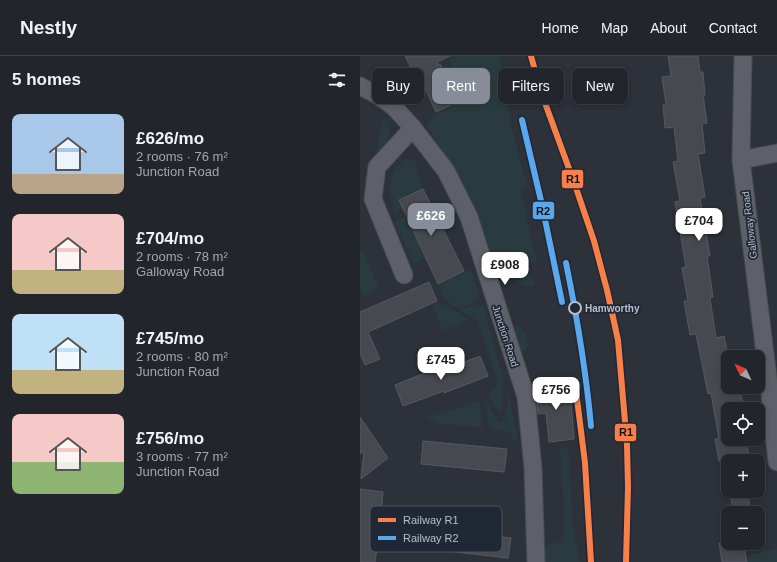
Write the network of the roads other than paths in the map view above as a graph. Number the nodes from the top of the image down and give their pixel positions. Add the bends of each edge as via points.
1 (742, 56) edge
2 (360, 86) edge
3 (414, 128) junction
4 (777, 153) edge
5 (741, 160) junction
6 (404, 275) dead end
7 (773, 394) edge
8 (777, 462) edge
9 (536, 562) edge

1 - 5 street, Galloway Road
2 - 3 street, Junction Road via 394,107
3 - 6 street via 377,167 373,199
3 - 9 street, Junction Road via 446,171 469,217 526,397 533,468
4 - 5 street
5 - 7 street, Galloway Road
7 - 8 street, Galloway Road

